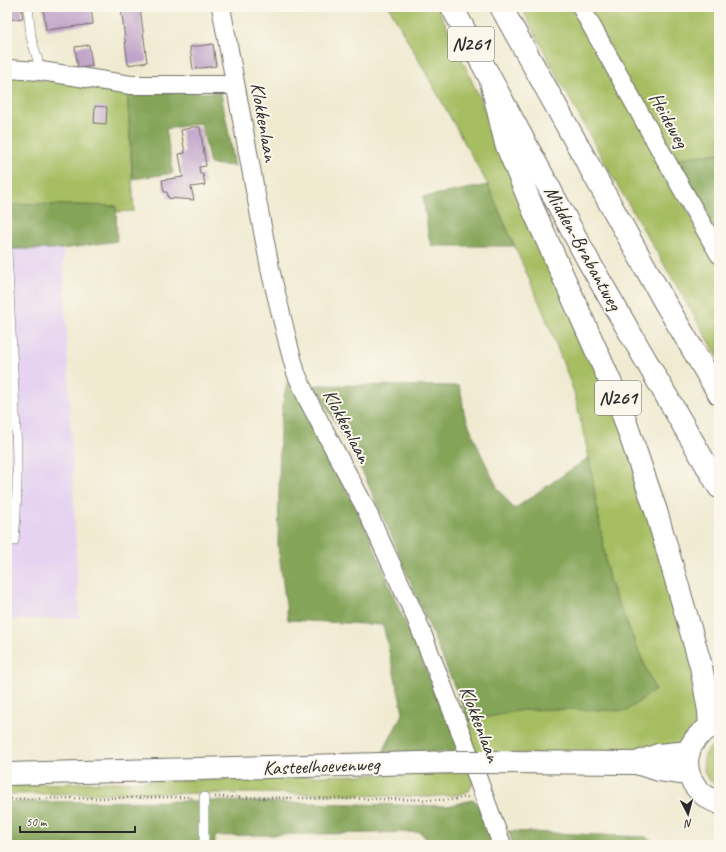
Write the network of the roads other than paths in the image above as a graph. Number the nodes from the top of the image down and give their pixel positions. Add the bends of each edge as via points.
1 (28, 7) edge
2 (221, 7) edge
3 (452, 7) edge
4 (500, 7) edge
5 (582, 7) edge
6 (7, 69) edge
7 (41, 71) junction
8 (491, 81) junction
9 (235, 85) junction
10 (7, 251) edge
11 (719, 254) edge
12 (719, 394) edge
13 (11, 412) edge
14 (719, 487) edge
15 (7, 541) edge
16 (714, 725) edge
17 (688, 752) junction
18 (636, 763) junction
19 (7, 774) edge
20 (688, 774) junction
21 (204, 797) road end
22 (719, 803) edge
23 (204, 845) edge
24 (502, 845) edge

1 - 7 lane via 31,37
2 - 9 street, Klokkenlaan
3 - 8 main road, Midden-Brabantweg / N261
4 - 12 main road, N261 via 660,294
5 - 11 street, Heideweg
6 - 7 street
7 - 9 street via 131,85
8 - 14 main road, Midden-Brabantweg / N261 via 589,262
8 - 16 main road, N261 via 506,144 617,397 656,511 701,666
9 - 24 street, Klokkenlaan via 271,273 296,373 365,507 416,618
10 - 13 lane
13 - 15 lane via 18,456 17,508 14,541
16 - 17 main road via 700,733
17 - 18 main road, Kasteelhoevenweg via 658,755
17 - 20 main road
18 - 19 main road, Kasteelhoevenweg, bridge via 456,762
18 - 20 main road, Kasteelhoevenweg via 659,770
20 - 22 main road via 700,793
21 - 23 lane

